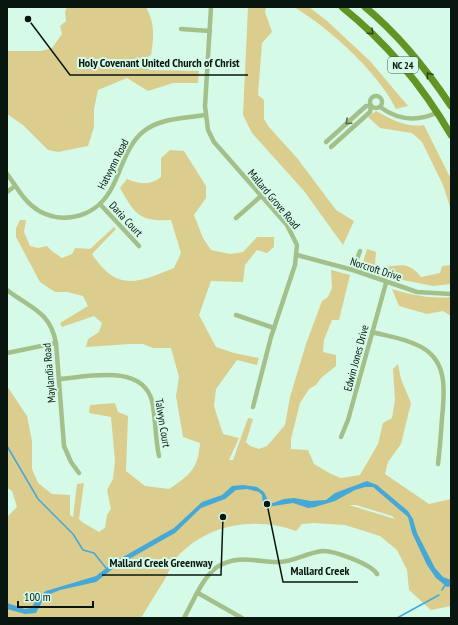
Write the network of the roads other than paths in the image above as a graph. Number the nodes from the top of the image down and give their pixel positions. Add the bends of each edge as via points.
1 (211, 7) edge
2 (342, 7) edge
3 (365, 7) edge
4 (181, 29) dead end
5 (210, 31) junction
6 (371, 106) junction
7 (451, 106) edge
8 (380, 107) junction
9 (438, 112) junction
10 (205, 115) junction
11 (451, 135) edge
12 (326, 142) dead end
13 (331, 147) dead end
14 (7, 174) edge
15 (16, 186) junction
16 (7, 192) edge
17 (261, 196) junction
18 (100, 204) junction
19 (236, 218) dead end
20 (139, 246) dead end
21 (360, 251) dead end
22 (297, 255) junction
23 (353, 270) junction
24 (386, 283) junction
25 (7, 290) edge
26 (451, 294) edge
27 (236, 315) dead end
28 (274, 328) junction
29 (372, 332) junction
30 (56, 343) junction
31 (7, 353) edge
32 (59, 379) junction
33 (253, 407) dead end
34 (341, 437) dead end
35 (159, 456) dead end
36 (438, 464) dead end
37 (79, 473) dead end
38 (377, 574) dead end
39 (198, 594) junction
40 (184, 618) edge
41 (242, 618) edge

1 - 5 street, Mallard Grove Road
2 -> 9 main road, NC 24 via 393,54
7 -> 3 main road, NC 24 via 406,46
4 - 5 street
5 - 10 street, Mallard Grove Road
6 - 8 street
6 - 8 street via 371,99 376,96 382,101
6 -> 12 street via 366,106
6 - 13 street via 370,112
8 - 9 street via 409,119 426,118
9 - 11 main road, NC 24
10 - 17 street, Mallard Grove Road via 214,142
10 - 18 street, Hatwynn Road via 164,121 143,131 132,144 112,188
14 - 15 street, Hatwynn Road
15 - 16 street
15 - 18 street, Hatwynn Road via 32,206 54,216 80,215
17 - 19 street
17 - 22 street, Mallard Grove Road via 292,232
18 - 20 street, Daria Court
21 - 23 street
22 - 23 street, Norcroft Drive
22 - 28 street, Mallard Grove Road
23 - 24 street, Norcroft Drive
24 - 26 street, Norcroft Drive via 416,292
24 - 29 street, Edwin Jones Drive
25 - 30 street, Maylandia Road via 42,314 51,327
27 - 28 street
28 - 33 street, Mallard Grove Road
29 - 34 street, Edwin Jones Drive
29 - 36 street via 417,344 430,353 439,365 445,385
30 - 31 street
30 - 32 street, Maylandia Road
32 - 35 street, Talwyn Court via 118,375 140,382 147,390 152,403
32 - 37 street, Maylandia Road via 64,446
38 - 39 street via 370,566 326,552 281,562 248,559 218,567 210,573
39 - 40 street
39 - 41 street

